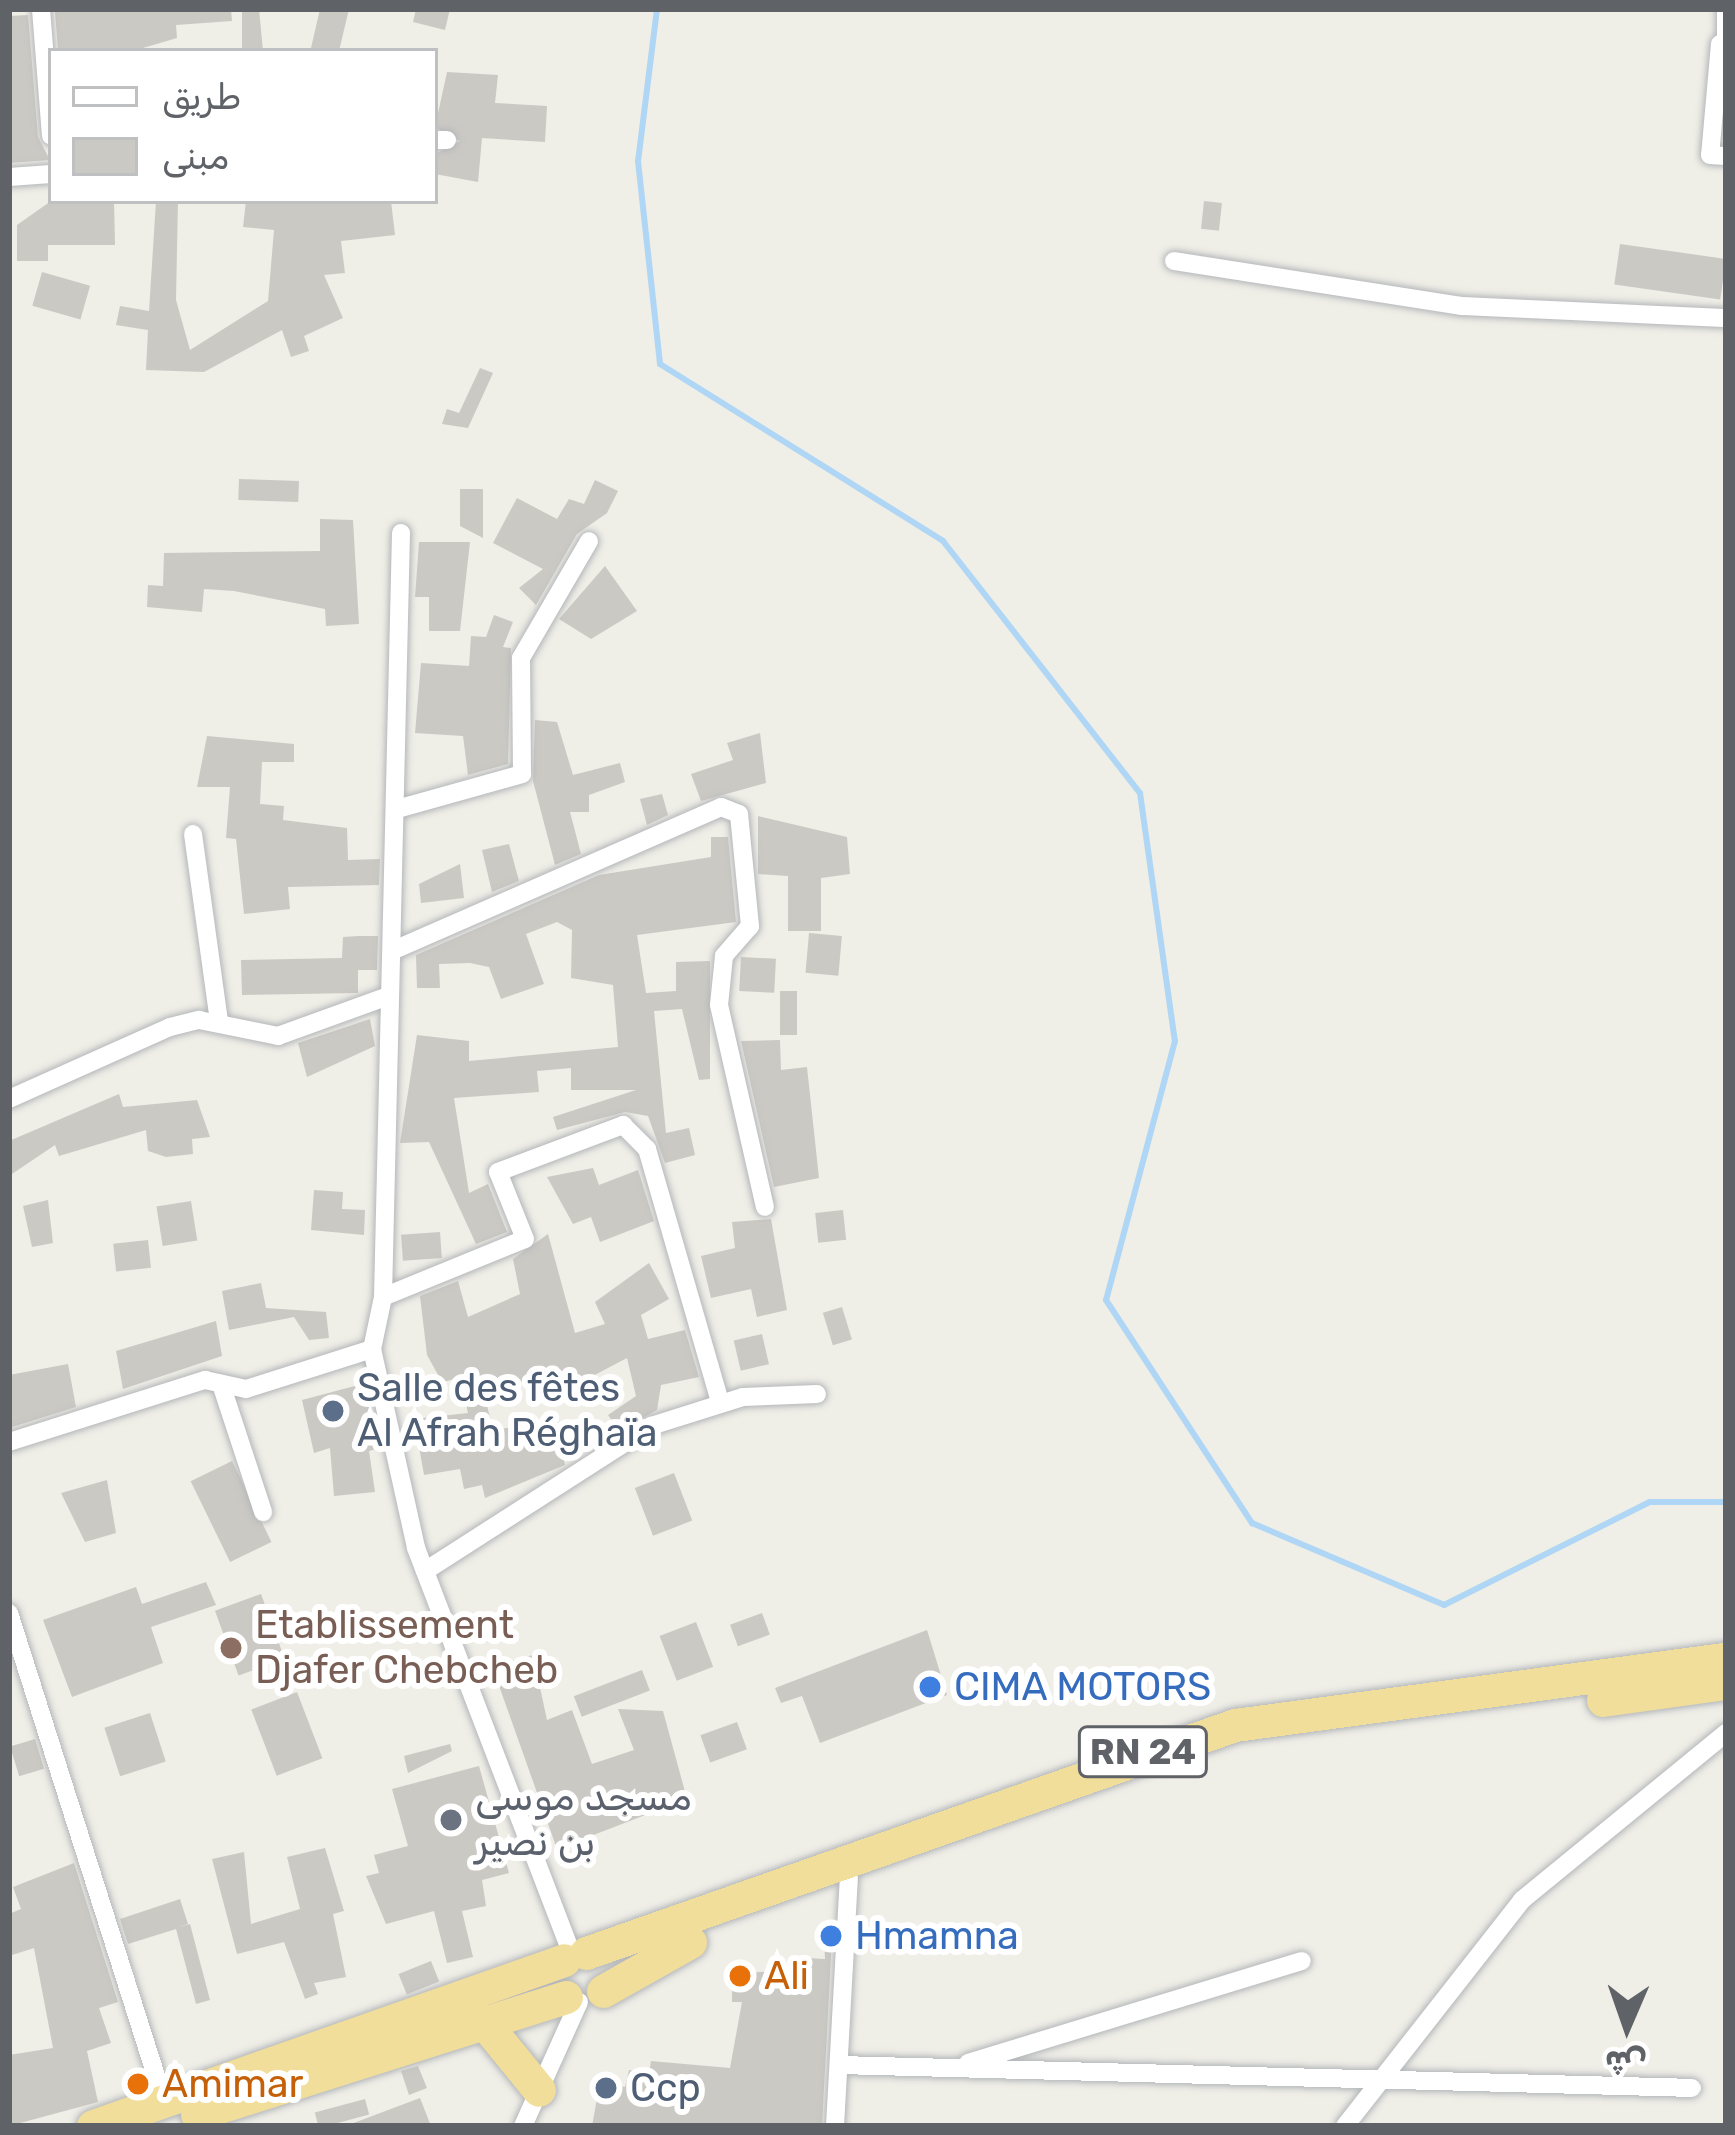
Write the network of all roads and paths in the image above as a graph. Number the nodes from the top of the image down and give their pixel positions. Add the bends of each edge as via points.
1 (41, 9) edge
2 (1726, 10) edge
3 (1723, 44) edge
4 (48, 98) edge
5 (1726, 156) edge
6 (48, 174) edge
7 (9, 177) edge
8 (1174, 261) dead end
9 (1726, 318) edge
10 (401, 533) dead end
11 (590, 541) dead end
12 (398, 808) junction
13 (193, 834) dead end
14 (394, 950) junction
15 (386, 997) junction
16 (219, 1022) junction
17 (9, 1099) edge
18 (766, 1207) dead end
19 (383, 1297) junction
20 (372, 1349) junction
21 (221, 1384) junction
22 (817, 1394) dead end
23 (720, 1402) junction
24 (9, 1442) edge
25 (263, 1512) dead end
26 (425, 1571) junction
27 (9, 1613) edge
28 (1726, 1659) edge
29 (1726, 1683) edge
30 (1726, 1733) edge
31 (849, 1877) junction
32 (574, 1956) junction
33 (1301, 1961) dead end
34 (583, 1996) junction
35 (482, 2020) junction
36 (838, 2065) junction
37 (950, 2069) junction
38 (1377, 2082) junction
39 (1692, 2088) dead end
40 (539, 2090) junction
41 (162, 2114) edge
42 (93, 2126) edge
43 (524, 2126) edge
44 (835, 2126) edge
45 (1345, 2126) edge

1 - 4 street
2 - 3 street
3 - 5 street via 1710,155
6 - 7 street
8 - 9 street via 1461,305
10 - 12 street
11 - 12 street via 521,658 522,774
12 - 14 street
13 - 16 street
14 - 15 street
14 - 18 street via 721,807 739,814 750,926 724,956 718,1005
15 - 16 street via 278,1036
15 - 19 street
16 - 17 street via 170,1027
19 - 20 street
19 - 23 street via 525,1239 498,1172 623,1125 647,1150
20 - 21 street via 246,1389
20 - 26 street
21 - 24 street
21 - 25 street
22 - 23 street
23 - 26 street via 651,1426
26 - 32 street
27 - 41 street
28 - 32 highway, RN 24 via 1235,1726
29 - 31 highway, RN 24 via 1239,1744
30 - 38 street via 1522,1900
31 - 34 highway, RN 24 via 655,1957
31 - 36 street
32 - 34 highway
32 - 34 highway via 604,1967
32 - 41 highway, RN 24
33 - 37 street
34 - 35 highway, RN 24
34 - 40 street
35 - 40 highway
35 - 41 highway, RN 24
36 - 37 street
36 - 44 street
37 - 38 street
38 - 39 street
38 - 45 street
40 - 43 street
41 - 42 highway, RN 24

